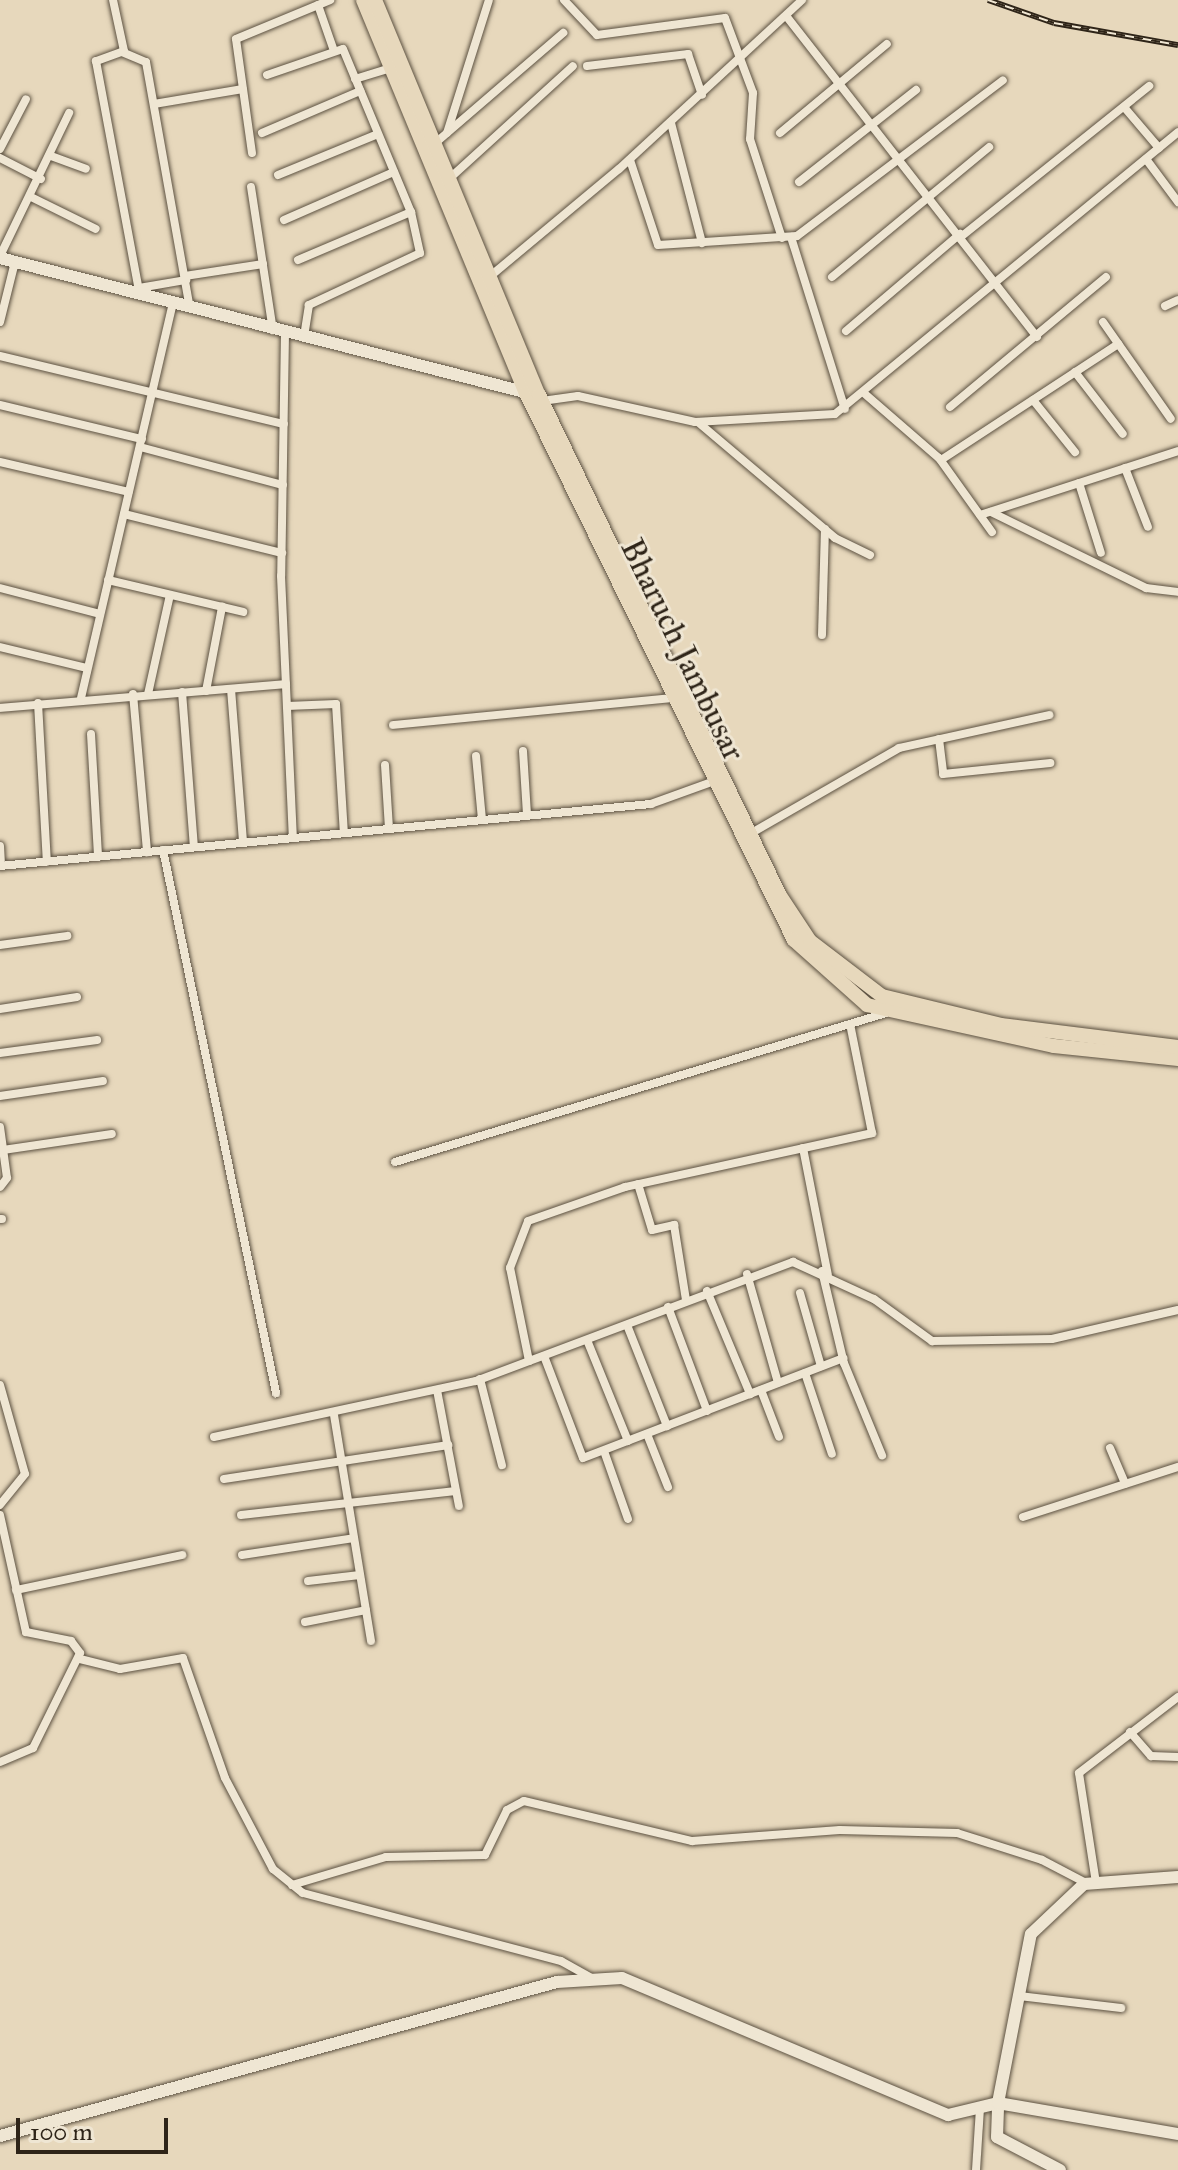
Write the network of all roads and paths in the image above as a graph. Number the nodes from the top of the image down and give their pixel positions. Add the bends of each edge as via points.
1 (113, 0) edge
2 (330, 0) edge
3 (363, 0) edge
4 (375, 0) edge
5 (489, 0) edge
6 (564, 0) edge
7 (802, 0) edge
8 (318, 5) junction
9 (787, 17) junction
10 (563, 33) dead end
11 (887, 44) dead end
12 (333, 48) junction
13 (122, 52) junction
14 (741, 60) junction
15 (573, 66) dead end
16 (587, 66) dead end
17 (390, 68) junction
18 (267, 75) dead end
19 (355, 79) junction
20 (1003, 80) dead end
21 (842, 85) junction
22 (1149, 86) dead end
23 (243, 89) junction
24 (916, 90) dead end
25 (360, 91) junction
26 (702, 95) junction
27 (26, 99) dead end
28 (154, 104) junction
29 (1124, 107) junction
30 (69, 113) dead end
31 (671, 123) junction
32 (873, 123) junction
33 (1178, 132) edge
34 (262, 133) dead end
35 (780, 133) dead end
36 (378, 134) junction
37 (435, 142) junction
38 (989, 147) dead end
39 (1159, 148) junction
40 (0, 149) edge
41 (252, 153) dead end
42 (51, 156) junction
43 (900, 157) junction
44 (0, 158) edge
45 (1146, 159) junction
46 (630, 160) junction
47 (86, 169) dead end
48 (394, 172) junction
49 (278, 175) dead end
50 (450, 178) junction
51 (41, 179) junction
52 (799, 182) dead end
53 (251, 187) dead end
54 (931, 196) junction
55 (31, 197) junction
56 (1178, 202) edge
57 (411, 212) junction
58 (284, 220) dead end
59 (96, 229) dead end
60 (961, 235) junction
61 (786, 237) junction
62 (702, 243) junction
63 (0, 257) edge
64 (298, 260) dead end
65 (15, 262) junction
66 (263, 264) junction
67 (832, 277) dead end
68 (1106, 277) dead end
69 (186, 278) junction
70 (485, 279) junction
71 (997, 283) junction
72 (140, 291) junction
73 (1178, 300) edge
74 (173, 304) junction
75 (1165, 306) dead end
76 (190, 308) junction
77 (0, 322) edge
78 (1103, 322) dead end
79 (279, 331) junction
80 (846, 331) dead end
81 (1037, 337) junction
82 (304, 338) junction
83 (1118, 344) junction
84 (0, 356) edge
85 (1075, 372) junction
86 (152, 393) junction
87 (865, 394) junction
88 (536, 396) junction
89 (1033, 400) junction
90 (0, 405) edge
91 (950, 407) dead end
92 (845, 409) junction
93 (1171, 419) dead end
94 (698, 422) junction
95 (284, 424) junction
96 (1123, 434) dead end
97 (141, 443) junction
98 (1178, 451) edge
99 (1075, 452) dead end
100 (941, 460) junction
101 (0, 462) edge
102 (1125, 468) junction
103 (1079, 483) junction
104 (283, 485) junction
105 (129, 492) junction
106 (991, 512) junction
107 (124, 514) junction
108 (980, 515) junction
109 (1148, 527) dead end
110 (825, 529) junction
111 (992, 532) dead end
112 (282, 553) junction
113 (610, 553) junction
114 (1101, 553) dead end
115 (870, 555) dead end
116 (108, 580) junction
117 (0, 588) edge
118 (1178, 592) edge
119 (170, 595) junction
120 (222, 607) junction
121 (243, 612) dead end
122 (100, 614) junction
123 (822, 635) dead end
124 (0, 647) edge
125 (87, 668) junction
126 (286, 684) junction
127 (231, 689) junction
128 (206, 691) junction
129 (182, 692) junction
130 (133, 694) junction
131 (148, 694) junction
132 (81, 698) junction
133 (674, 698) junction
134 (38, 703) junction
135 (287, 706) junction
136 (0, 708) edge
137 (1049, 715) dead end
138 (393, 725) dead end
139 (91, 734) dead end
140 (939, 739) junction
141 (523, 751) dead end
142 (476, 756) dead end
143 (1050, 763) dead end
144 (385, 765) dead end
145 (720, 779) junction
146 (527, 815) junction
147 (482, 819) junction
148 (389, 828) junction
149 (344, 833) junction
150 (746, 837) junction
151 (293, 838) junction
152 (243, 843) junction
153 (0, 846) edge
154 (194, 847) junction
155 (163, 850) junction
156 (147, 852) junction
157 (98, 857) junction
158 (47, 862) junction
159 (1, 866) edge
160 (67, 936) dead end
161 (0, 945) edge
162 (877, 993) junction
163 (77, 997) dead end
164 (867, 1005) junction
165 (0, 1009) edge
166 (890, 1011) junction
167 (850, 1024) junction
168 (97, 1040) dead end
169 (1178, 1047) edge
170 (0, 1053) edge
171 (1178, 1059) edge
172 (103, 1081) dead end
173 (0, 1096) edge
174 (0, 1127) edge
175 (112, 1134) dead end
176 (803, 1148) junction
177 (3, 1150) junction
178 (395, 1162) dead end
179 (638, 1184) junction
180 (0, 1187) edge
181 (825, 1273) junction
182 (747, 1274) junction
183 (707, 1291) junction
184 (800, 1293) dead end
185 (686, 1300) junction
186 (668, 1307) junction
187 (1178, 1310) edge
188 (627, 1325) junction
189 (587, 1340) junction
190 (544, 1356) junction
191 (843, 1358) junction
192 (529, 1361) junction
193 (821, 1366) junction
194 (805, 1373) junction
195 (480, 1379) junction
196 (778, 1383) junction
197 (0, 1385) edge
198 (437, 1390) junction
199 (761, 1390) junction
200 (276, 1393) dead end
201 (750, 1394) junction
202 (707, 1411) junction
203 (334, 1415) junction
204 (667, 1426) junction
205 (647, 1434) junction
206 (214, 1437) dead end
207 (779, 1437) dead end
208 (628, 1441) junction
209 (448, 1445) junction
210 (1110, 1448) dead end
211 (604, 1451) junction
212 (832, 1454) dead end
213 (882, 1455) dead end
214 (341, 1461) junction
215 (502, 1465) dead end
216 (1178, 1467) edge
217 (224, 1479) dead end
218 (1125, 1484) junction
219 (668, 1487) dead end
220 (456, 1491) junction
221 (348, 1503) junction
222 (0, 1505) edge
223 (459, 1506) dead end
224 (0, 1515) edge
225 (241, 1515) dead end
226 (1023, 1517) dead end
227 (628, 1519) dead end
228 (354, 1538) junction
229 (182, 1555) dead end
230 (242, 1555) dead end
231 (360, 1575) junction
232 (308, 1581) dead end
233 (16, 1590) junction
234 (366, 1610) junction
235 (305, 1622) dead end
236 (371, 1641) dead end
237 (80, 1659) junction
238 (1178, 1697) edge
239 (1130, 1732) junction
240 (1178, 1757) edge
241 (0, 1762) edge
242 (1178, 1877) edge
243 (1091, 1883) junction
244 (292, 1885) junction
245 (595, 1980) junction
246 (1019, 1996) junction
247 (1121, 2008) dead end
248 (998, 2103) junction
249 (980, 2108) junction
250 (1178, 2134) edge
251 (0, 2136) edge
252 (976, 2170) edge
253 (1060, 2170) edge

1 - 13 street
2 - 8 street
3 - 17 main road, Bharuch Jambusar
4 - 37 main road, Bharuch Jambusar
5 - 37 street
6 - 14 street via 597,35 723,17
7 - 9 street
8 - 12 street
8 - 23 street via 238,36
9 - 14 street
9 - 21 street
10 - 37 street
11 - 21 street
12 - 18 street
12 - 19 street via 343,49
13 - 28 street via 145,60
13 - 72 street via 96,61
14 - 26 street
14 - 61 street via 753,93 750,139
15 - 50 street
16 - 26 street via 688,54
17 - 19 street
17 - 37 main road, Bharuch Jambusar
19 - 25 street
20 - 43 street
21 - 32 street
21 - 35 street
22 - 29 street
23 - 28 street
23 - 41 street
24 - 32 street
25 - 34 street
25 - 36 street
26 - 31 street
27 - 40 street
28 - 69 street
29 - 39 street
29 - 60 street
30 - 42 street
31 - 46 street
31 - 62 street
32 - 43 street
32 - 52 street
33 - 39 street
36 - 48 street
36 - 49 street
37 - 50 main road, Bharuch Jambusar
37 - 70 main road, Bharuch Jambusar
38 - 54 street
39 - 45 street
42 - 47 street
42 - 51 street
43 - 54 street
43 - 61 street
44 - 51 street
45 - 56 street
45 - 71 street
46 - 62 street via 658,245
46 - 70 street
48 - 57 street
48 - 58 street
50 - 70 main road, Bharuch Jambusar
51 - 55 street
53 - 66 street
54 - 60 street
54 - 67 street
55 - 59 street
55 - 63 street
57 - 64 street
57 - 82 street via 418,257 309,305
60 - 71 street
60 - 80 street
61 - 62 street
61 - 92 street
63 - 65 main road
65 - 72 main road
65 - 77 street
66 - 69 street
66 - 79 street
68 - 81 street
69 - 72 street
69 - 76 street
70 - 88 main road, Bharuch Jambusar
71 - 81 street
71 - 87 street
72 - 74 main road
73 - 75 street
74 - 76 main road
74 - 86 street
76 - 79 main road
78 - 83 street
79 - 82 main road
79 - 95 street
81 - 91 street
82 - 88 main road
83 - 85 street
83 - 93 street
84 - 86 street
85 - 89 street
85 - 96 street
86 - 95 street
86 - 97 street
87 - 92 street
87 - 100 street
88 - 94 street via 578,396
88 - 113 main road, Bharuch Jambusar
89 - 99 street
89 - 100 street
90 - 97 street
92 - 94 street
94 - 110 street
95 - 104 street
97 - 104 street
97 - 105 street
98 - 102 street
100 - 108 street
101 - 105 street
102 - 103 street
102 - 109 street
103 - 106 street
103 - 114 street
104 - 112 street
105 - 107 street
106 - 108 street
106 - 118 street via 1146,588
107 - 112 street
107 - 116 street
108 - 111 street
110 - 115 street
110 - 123 street
112 - 126 street
113 - 133 main road, Bharuch Jambusar
113 - 145 main road, Bharuch Jambusar
116 - 119 street
116 - 122 street
117 - 122 street
119 - 120 street
119 - 131 street
120 - 121 street
120 - 128 street
122 - 125 street
124 - 125 street
125 - 132 street
126 - 127 street
126 - 135 street
127 - 128 street
127 - 152 street
128 - 129 street
129 - 131 street
129 - 154 street
130 - 131 street
130 - 132 street
130 - 156 street
132 - 134 street
133 - 138 street
133 - 145 main road, Bharuch Jambusar
134 - 136 street
134 - 158 street
135 - 149 street via 336,704
135 - 151 street
137 - 140 street
139 - 157 street
140 - 143 street via 943,774
140 - 150 street via 893,751
141 - 146 street
142 - 147 street
144 - 148 street
145 - 146 street via 651,804
145 - 150 main road, Bharuch Jambusar
146 - 147 street
147 - 148 street
148 - 149 street
149 - 151 street
150 - 162 main road, Bharuch Jambusar via 810,941
150 - 164 main road, Bharuch Jambusar via 794,940
151 - 152 street
152 - 154 street
153 - 159 street
154 - 155 street
155 - 156 street
155 - 200 street
156 - 157 street
157 - 158 street
158 - 159 street
160 - 161 street
162 - 164 main road
162 - 169 main road, Bharuch Jambusar via 1001,1025
163 - 165 street
164 - 166 main road, Bharuch Jambusar
166 - 167 street
166 - 171 main road, Bharuch Jambusar via 1054,1046
167 - 176 street via 873,1131
167 - 178 street
168 - 170 street
172 - 173 street
174 - 177 street
175 - 177 street
176 - 179 street
176 - 181 street
177 - 180 street via 7,1178
179 - 185 street via 652,1230 674,1225
179 - 192 street via 540,1213 520,1231 510,1268
181 - 182 street via 793,1262
181 - 187 street via 932,1341 1052,1339
181 - 191 street
182 - 183 street
182 - 196 street
183 - 185 street
183 - 201 street
184 - 193 street
185 - 186 street
186 - 188 street
186 - 202 street
188 - 189 street
188 - 204 street
189 - 190 street
189 - 208 street
190 - 192 street
190 - 211 street via 579,1454
191 - 193 street
191 - 213 street
192 - 195 street
193 - 194 street
194 - 196 street
194 - 212 street
195 - 198 street
195 - 215 street
196 - 199 street
197 - 222 street via 25,1474
198 - 203 street
198 - 209 street
199 - 201 street
199 - 207 street
201 - 202 street
202 - 204 street
203 - 206 street
203 - 214 street
204 - 205 street
205 - 208 street
205 - 219 street
208 - 211 street
209 - 214 street
209 - 220 street
210 - 218 street
211 - 227 street
214 - 217 street
214 - 221 street
216 - 218 street
218 - 226 street
220 - 221 street
220 - 223 street
221 - 225 street
221 - 228 street
224 - 233 street
228 - 230 street
228 - 231 street
229 - 233 street
231 - 232 street
231 - 234 street
233 - 237 street via 30,1637 71,1641
234 - 235 street
234 - 236 street
237 - 241 street via 33,1748
237 - 244 street via 120,1669 171,1657 186,1662 225,1778 273,1869
238 - 239 street
239 - 240 street via 1151,1756
239 - 243 street via 1079,1773
242 - 243 main road
243 - 244 street via 1049,1863 957,1833 840,1830 692,1841 524,1801 507,1810 485,1855 386,1857
243 - 246 main road via 1031,1934
244 - 245 street via 308,1895 561,1961
245 - 249 main road via 622,1978 948,2115
245 - 251 main road via 557,1982
246 - 247 street
246 - 248 main road
248 - 249 main road
248 - 250 main road
248 - 253 main road via 997,2137
249 - 252 street

